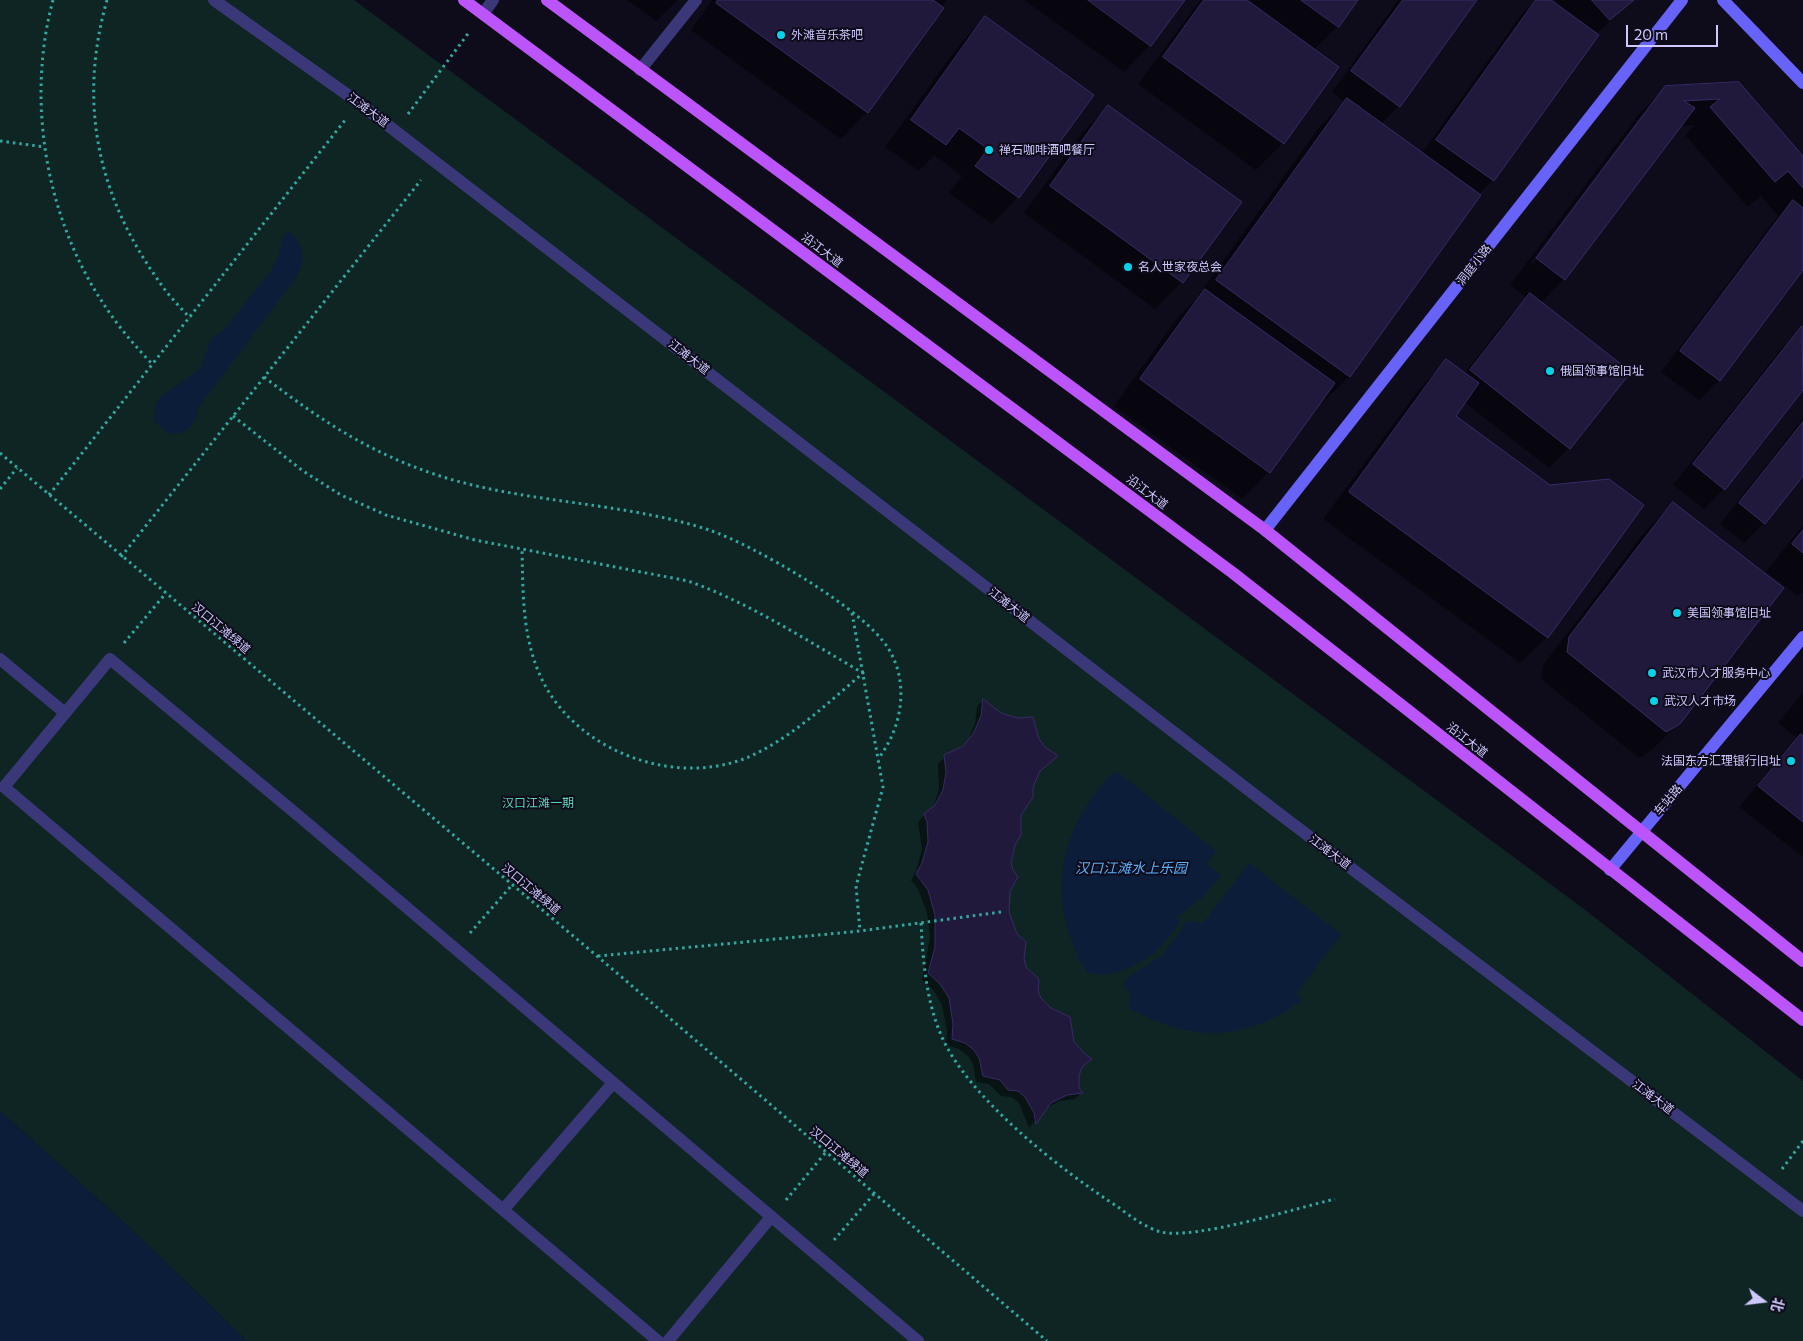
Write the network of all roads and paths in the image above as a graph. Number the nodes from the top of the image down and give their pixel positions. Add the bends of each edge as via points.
1 (53, 0) edge
2 (107, 0) edge
3 (214, 0) edge
4 (464, 0) edge
5 (493, 0) edge
6 (548, 0) edge
7 (696, 0) edge
8 (1682, 0) edge
9 (1724, 0) edge
10 (483, 14) junction
11 (640, 70) junction
12 (1803, 83) edge
13 (359, 103) junction
14 (395, 131) junction
15 (0, 141) edge
16 (45, 147) junction
17 (436, 162) junction
18 (190, 318) junction
19 (153, 365) junction
20 (264, 377) junction
21 (233, 416) junction
22 (0, 453) edge
23 (17, 468) junction
24 (0, 489) edge
25 (49, 495) junction
26 (1265, 530) junction
27 (522, 549) junction
28 (121, 557) junction
29 (166, 594) junction
30 (852, 613) junction
31 (1803, 637) edge
32 (0, 659) edge
33 (110, 659) junction
34 (863, 673) junction
35 (65, 713) junction
36 (878, 759) junction
37 (1641, 832) junction
38 (1610, 870) junction
39 (512, 885) junction
40 (1001, 912) dead end
41 (921, 923) junction
42 (860, 931) junction
43 (456, 949) junction
44 (597, 956) junction
45 (1803, 961) edge
46 (1803, 1020) edge
47 (613, 1083) junction
48 (1803, 1141) edge
49 (826, 1152) junction
50 (1770, 1186) junction
51 (874, 1194) junction
52 (1335, 1199) dead end
53 (503, 1210) junction
54 (1803, 1211) edge
55 (771, 1217) junction
56 (819, 1257) junction
57 (658, 1341) edge
58 (668, 1341) edge
59 (918, 1341) edge
60 (1047, 1341) edge

1 - 16 path via 44,43
2 - 18 path via 96,50 93,87 99,154 123,225 158,282
3 - 13 street, 江滩大道
4 - 10 main road, 沿江大道
5 - 10 street
6 - 11 main road
7 - 11 street
8 - 26 street, 洞庭小路
9 - 12 street
10 - 14 path
10 - 38 main road, 沿江大道 via 1233,573
11 - 26 main road
13 - 14 street, 江滩大道
13 - 18 path
14 - 17 street, 江滩大道
15 - 16 path
16 - 19 path via 62,219 76,254 109,312
17 - 20 path
17 - 50 street, 江滩大道 via 1277,812
18 - 19 path
19 - 25 path
20 - 21 path
20 - 30 path via 334,428 409,465 490,488 644,514 710,530 808,581
21 - 27 path via 303,471 341,495 386,515 475,540
21 - 28 path
22 - 23 path, 汉口江滩绿道
23 - 24 path
23 - 25 path, 汉口江滩绿道
25 - 28 path, 汉口江滩绿道
26 - 37 main road
27 - 34 path via 656,574 716,591
27 - 34 path via 524,614 539,674 551,695 574,720 598,740 627,756 672,768 700,769 732,763 757,754 798,728
28 - 29 path, 汉口江滩绿道
29 - 33 path
29 - 39 path, 汉口江滩绿道
30 - 34 path
30 - 36 path via 882,638 900,679 895,731
31 - 37 street, 车站路
32 - 35 street
33 - 35 street
33 - 43 street
34 - 36 path
35 - 53 street via 4,788
36 - 42 path via 883,787 856,886
37 - 38 street, 车站路
37 - 45 main road
38 - 46 main road, 沿江大道
39 - 43 path
39 - 44 path, 汉口江滩绿道
40 - 41 path
41 - 42 path
41 - 52 path via 925,977 940,1034 954,1058 971,1081 1015,1126 1118,1207 1160,1232 1176,1233
42 - 44 path
43 - 47 street
44 - 49 path, 汉口江滩绿道
47 - 53 street
47 - 55 street
48 - 50 path
49 - 51 path, 汉口江滩绿道
49 - 55 path
50 - 54 street, 江滩大道
51 - 56 path
51 - 60 path, 汉口江滩绿道
53 - 57 street
55 - 56 street
55 - 58 street
56 - 59 street

